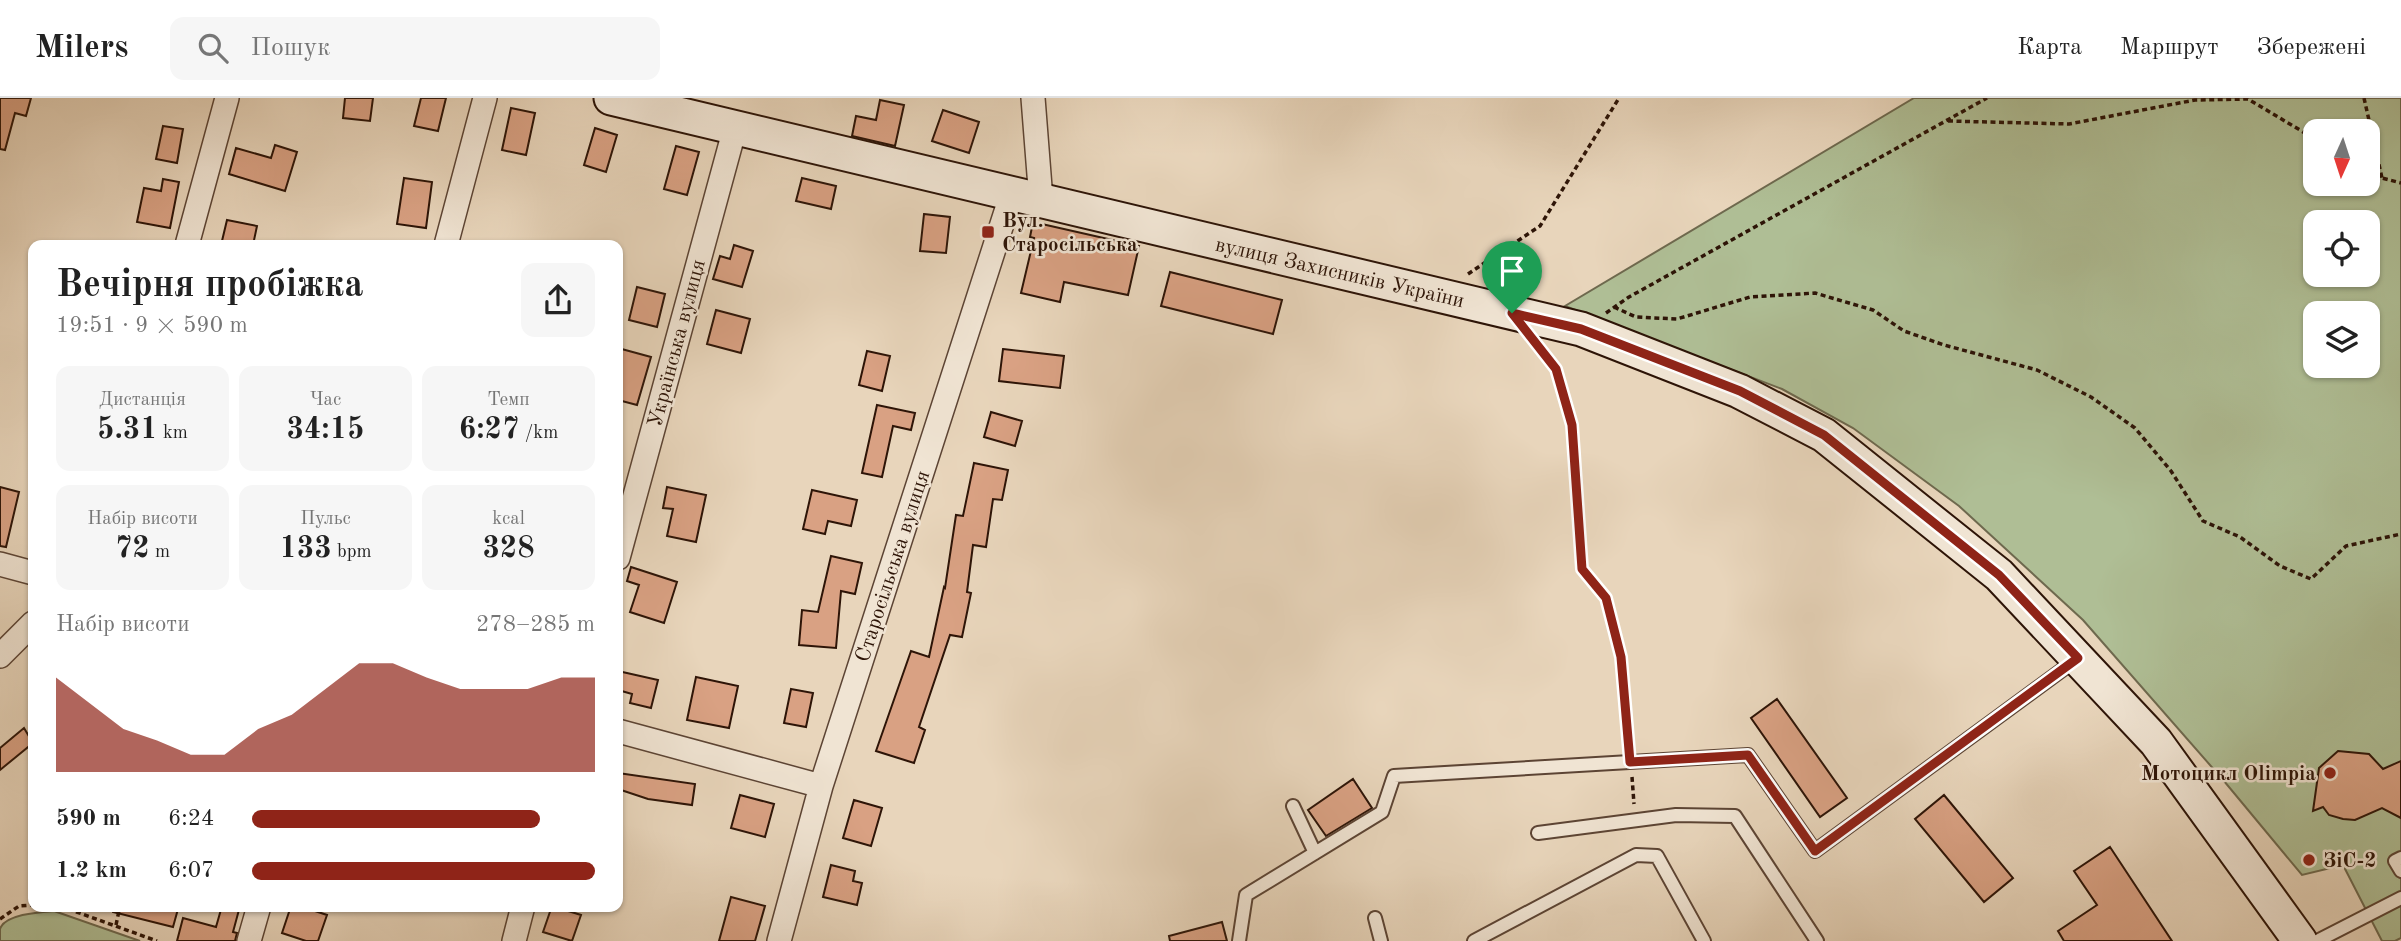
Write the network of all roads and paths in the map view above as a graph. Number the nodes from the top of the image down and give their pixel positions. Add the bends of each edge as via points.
1 (227, 98) edge
2 (485, 98) edge
3 (611, 98) edge
4 (1033, 98) edge
5 (1619, 98) edge
6 (1987, 98) edge
7 (2364, 98) edge
8 (1946, 121) junction
9 (735, 128) junction
10 (2303, 132) edge
11 (2382, 178) joint
12 (2401, 183) edge
13 (1026, 197) junction
14 (188, 240) edge
15 (447, 240) edge
16 (1437, 295) junction
17 (1614, 307) junction
18 (1512, 313) junction
19 (1581, 329) junction
20 (2401, 534) edge
21 (623, 540) edge
22 (0, 564) edge
23 (28, 572) edge
24 (28, 628) edge
25 (0, 656) edge
26 (2078, 658) junction
27 (623, 731) edge
28 (1630, 762) junction
29 (821, 786) junction
30 (1293, 806) dead end
31 (1636, 820) junction
32 (1538, 833) dead end
33 (1315, 853) junction
34 (2401, 858) edge
35 (2401, 872) edge
36 (2401, 898) edge
37 (28, 905) edge
38 (78, 912) edge
39 (119, 912) edge
40 (257, 912) edge
41 (521, 912) edge
42 (1375, 918) dead end
43 (0, 919) edge
44 (116, 925) junction
45 (158, 941) edge
46 (249, 941) edge
47 (514, 941) edge
48 (779, 941) edge
49 (1238, 941) edge
50 (1381, 941) edge
51 (1475, 941) edge
52 (1704, 941) edge
53 (1817, 941) edge
54 (2300, 941) edge
55 (2317, 941) edge

1 - 14 street
2 - 15 street
3 - 9 street, вулиця Захисників України
4 - 13 street
5 - 16 path via 1540,226
6 - 8 path
7 - 11 path
8 - 10 path via 2068,124 2195,100 2248,99
8 - 17 path
9 - 13 street, вулиця Захисників України
9 - 21 street, Українська вулиця
11 - 12 path
13 - 16 street, вулиця Захисників України
13 - 29 street, Старосільська вулиця
16 - 18 street, вулиця Захисників України
17 - 19 path
17 - 20 path via 1636,317 1677,319 1750,297 1815,293 1873,310 1905,331 1944,345 2037,370 2091,397 2135,428 2171,471 2203,521 2311,579 2346,546
18 - 19 street, вулиця Захисників України
18 - 28 path via 1556,369 1572,425 1582,569 1606,598 1621,657
19 - 26 street, вулиця Захисників України via 1740,391 1824,435 1999,575
22 - 23 street
24 - 25 street
26 - 28 lane via 1815,851 1748,755
26 - 54 street, вулиця Захисників України via 2156,742
27 - 29 street
28 - 31 path
28 - 33 lane via 1394,776 1382,812
29 - 48 street, Старосільська вулиця
30 - 33 lane
31 - 32 lane
31 - 53 lane via 1735,816
33 - 49 lane via 1246,895
34 - 35 lane via 2395,860
36 - 55 lane
37 - 43 path
38 - 44 path
39 - 44 path
40 - 46 street
41 - 47 street
42 - 50 lane
44 - 45 path
51 - 52 lane via 1636,855 1657,856

